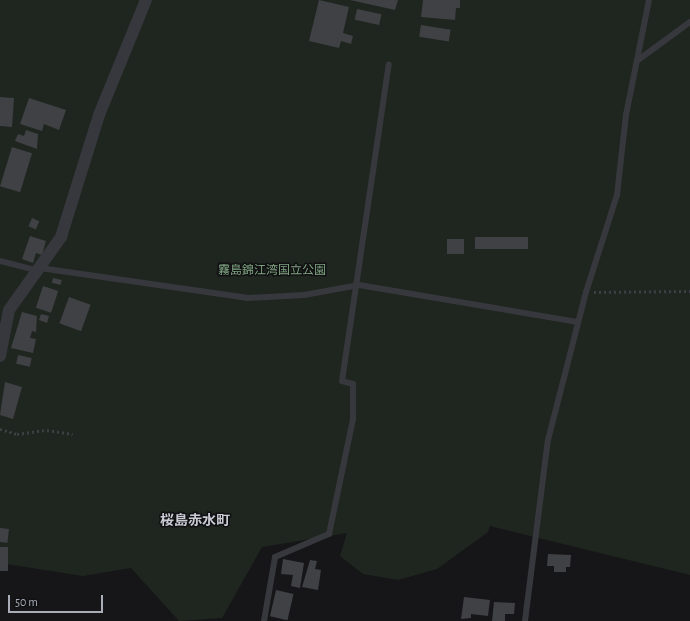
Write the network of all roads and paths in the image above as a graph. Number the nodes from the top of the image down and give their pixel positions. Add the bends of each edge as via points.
1 (146, 0) edge
2 (649, 0) edge
3 (690, 22) edge
4 (638, 60) junction
5 (389, 64) dead end
6 (0, 261) edge
7 (40, 269) junction
8 (359, 285) junction
9 (690, 291) edge
10 (586, 292) junction
11 (577, 322) junction
12 (0, 356) edge
13 (0, 429) edge
14 (73, 434) dead end
15 (264, 621) edge
16 (524, 621) edge

1 - 7 street via 99,115 61,237
2 - 4 lane
3 - 4 lane
4 - 10 lane via 626,115 617,195
5 - 8 lane
6 - 7 lane
7 - 8 lane via 247,298 304,295
7 - 12 street via 9,310
8 - 11 lane
8 - 15 lane via 342,381 353,384 353,419 329,534 275,557
9 - 10 path
10 - 11 lane
11 - 16 lane via 548,440
13 - 14 path via 17,434 47,430

